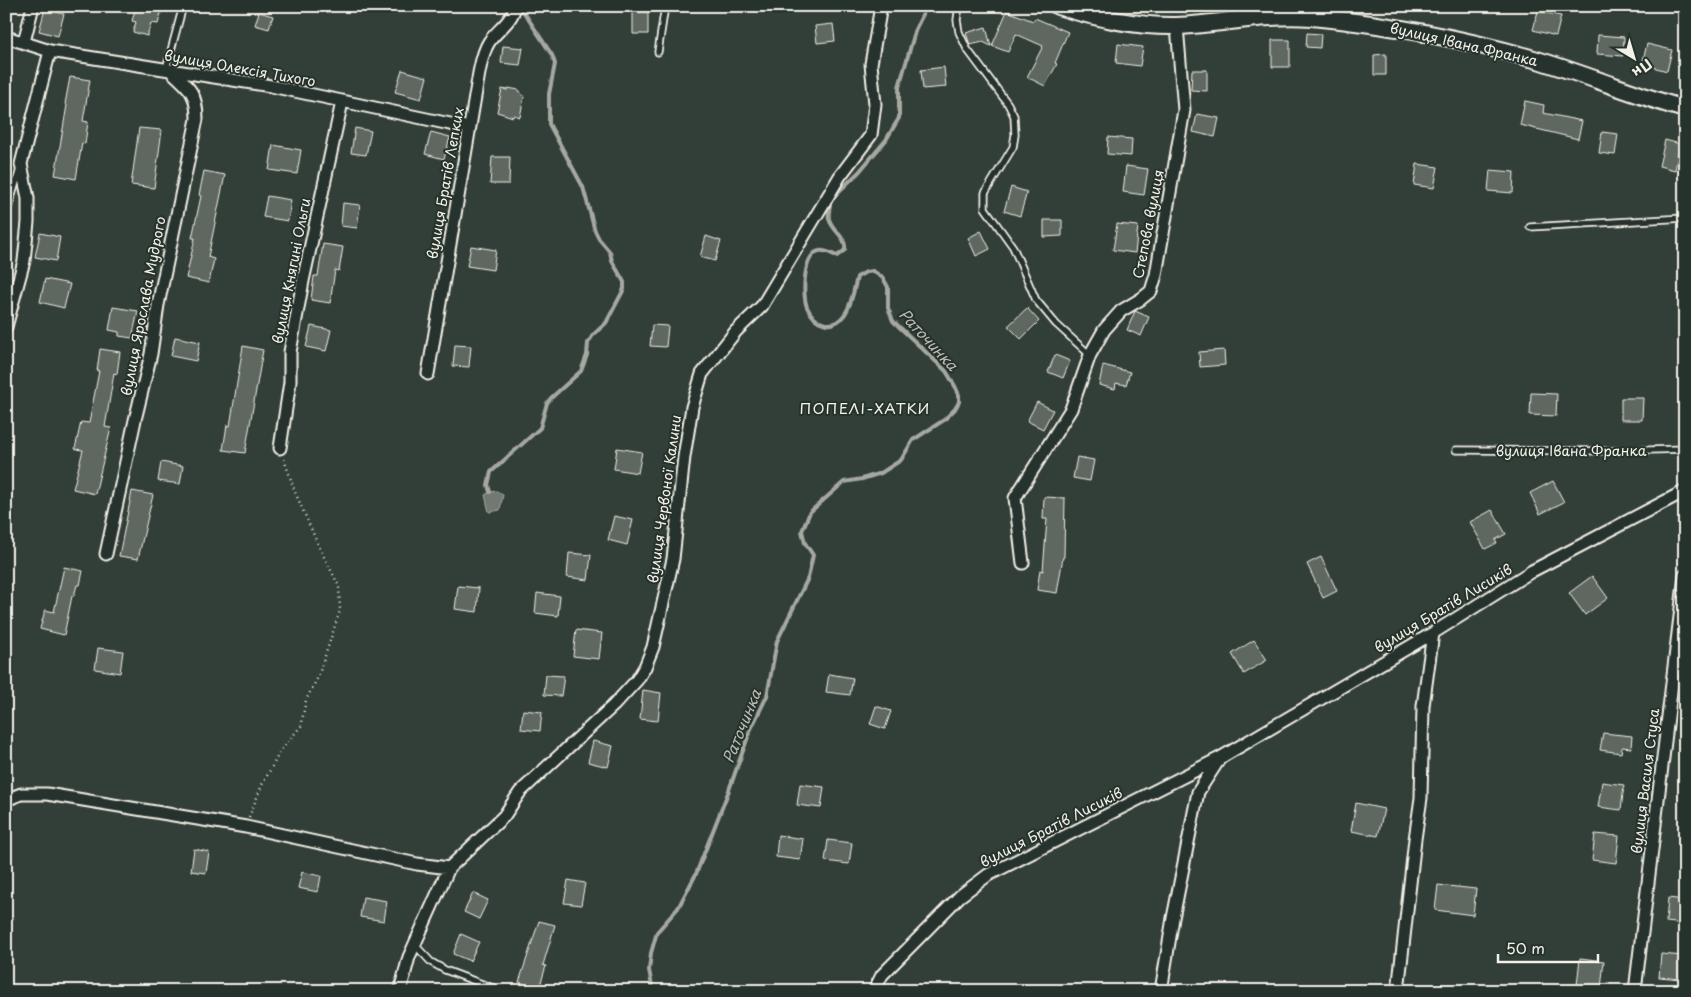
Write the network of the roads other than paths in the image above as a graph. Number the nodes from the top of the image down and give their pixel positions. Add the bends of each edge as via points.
1 (33, 6) edge
2 (183, 6) edge
3 (514, 6) edge
4 (665, 6) edge
5 (881, 6) edge
6 (959, 6) edge
7 (1058, 6) edge
8 (1256, 12) edge
9 (1177, 26) junction
10 (6, 37) edge
11 (24, 42) junction
12 (50, 51) junction
13 (658, 52) dead end
14 (169, 71) junction
15 (342, 102) junction
16 (1685, 109) edge
17 (469, 128) junction
18 (21, 164) junction
19 (6, 215) edge
20 (1685, 218) edge
21 (1530, 227) dead end
22 (6, 327) edge
23 (1090, 356) junction
24 (428, 374) dead end
25 (280, 448) road end
26 (1685, 449) edge
27 (1456, 450) dead end
28 (1685, 491) edge
29 (106, 554) dead end
30 (1023, 563) dead end
31 (1685, 575) edge
32 (1433, 633) junction
33 (1220, 758) junction
34 (6, 800) edge
35 (449, 868) junction
36 (415, 945) junction
37 (400, 991) edge
38 (501, 991) edge
39 (874, 991) edge
40 (1162, 991) edge
41 (1398, 991) edge
42 (1635, 991) edge

1 - 11 street
2 - 14 lane
3 - 17 street, вулиця Братів Лепких via 510,19 484,49
4 - 13 lane
5 - 35 street, вулиця Червоної Калини via 871,64 876,104 871,135 840,176 762,306 736,331 702,374 692,407 684,457 673,559 645,667 614,704 520,792 504,816
6 - 23 lane via 959,32 967,49 1014,116 1016,135 1013,147 985,193 985,208 1013,247 1036,300
7 - 9 main road, вулиця Івана Франка via 1100,18
8 - 9 main road, вулиця Івана Франка
8 - 16 main road, вулиця Івана Франка via 1371,24 1488,47
9 - 23 street, Степова вулиця via 1184,110 1156,275 1151,291 1121,311 1104,330
10 - 11 street, вулиця Олексія Тихого
11 - 12 street, вулиця Олексія Тихого
12 - 14 street, вулиця Олексія Тихого
12 - 18 street
14 - 15 street, вулиця Олексія Тихого via 271,86
14 - 29 street, вулиця Ярослава Мудрого via 190,88 197,105 197,119 158,305 151,354
15 - 17 street, вулиця Олексія Тихого
15 - 25 street, вулиця Княгині Ольги via 290,352 290,382
17 - 24 street, вулиця Братів Лепких
18 - 19 lane
18 - 22 street via 28,198 28,222 24,261
20 - 21 lane
23 - 30 street, Степова вулиця via 1071,409 1016,498
26 - 27 lane, вулиця Івана Франка
28 - 32 street, вулиця Братів Лисиків via 1532,571
31 - 42 street, вулиця Василя Стуса
32 - 33 street, вулиця Братів Лисиків
32 - 41 street via 1423,706 1421,798
33 - 39 street, вулиця Братів Лисиків via 988,875 960,896 882,975
33 - 40 street, вулиця Братів Лисиків via 1198,792
34 - 35 street via 21,794 46,794 246,827
35 - 36 street, вулиця Червоної Калини
36 - 37 street, вулиця Червоної Калини
36 - 38 lane via 431,962 445,970

